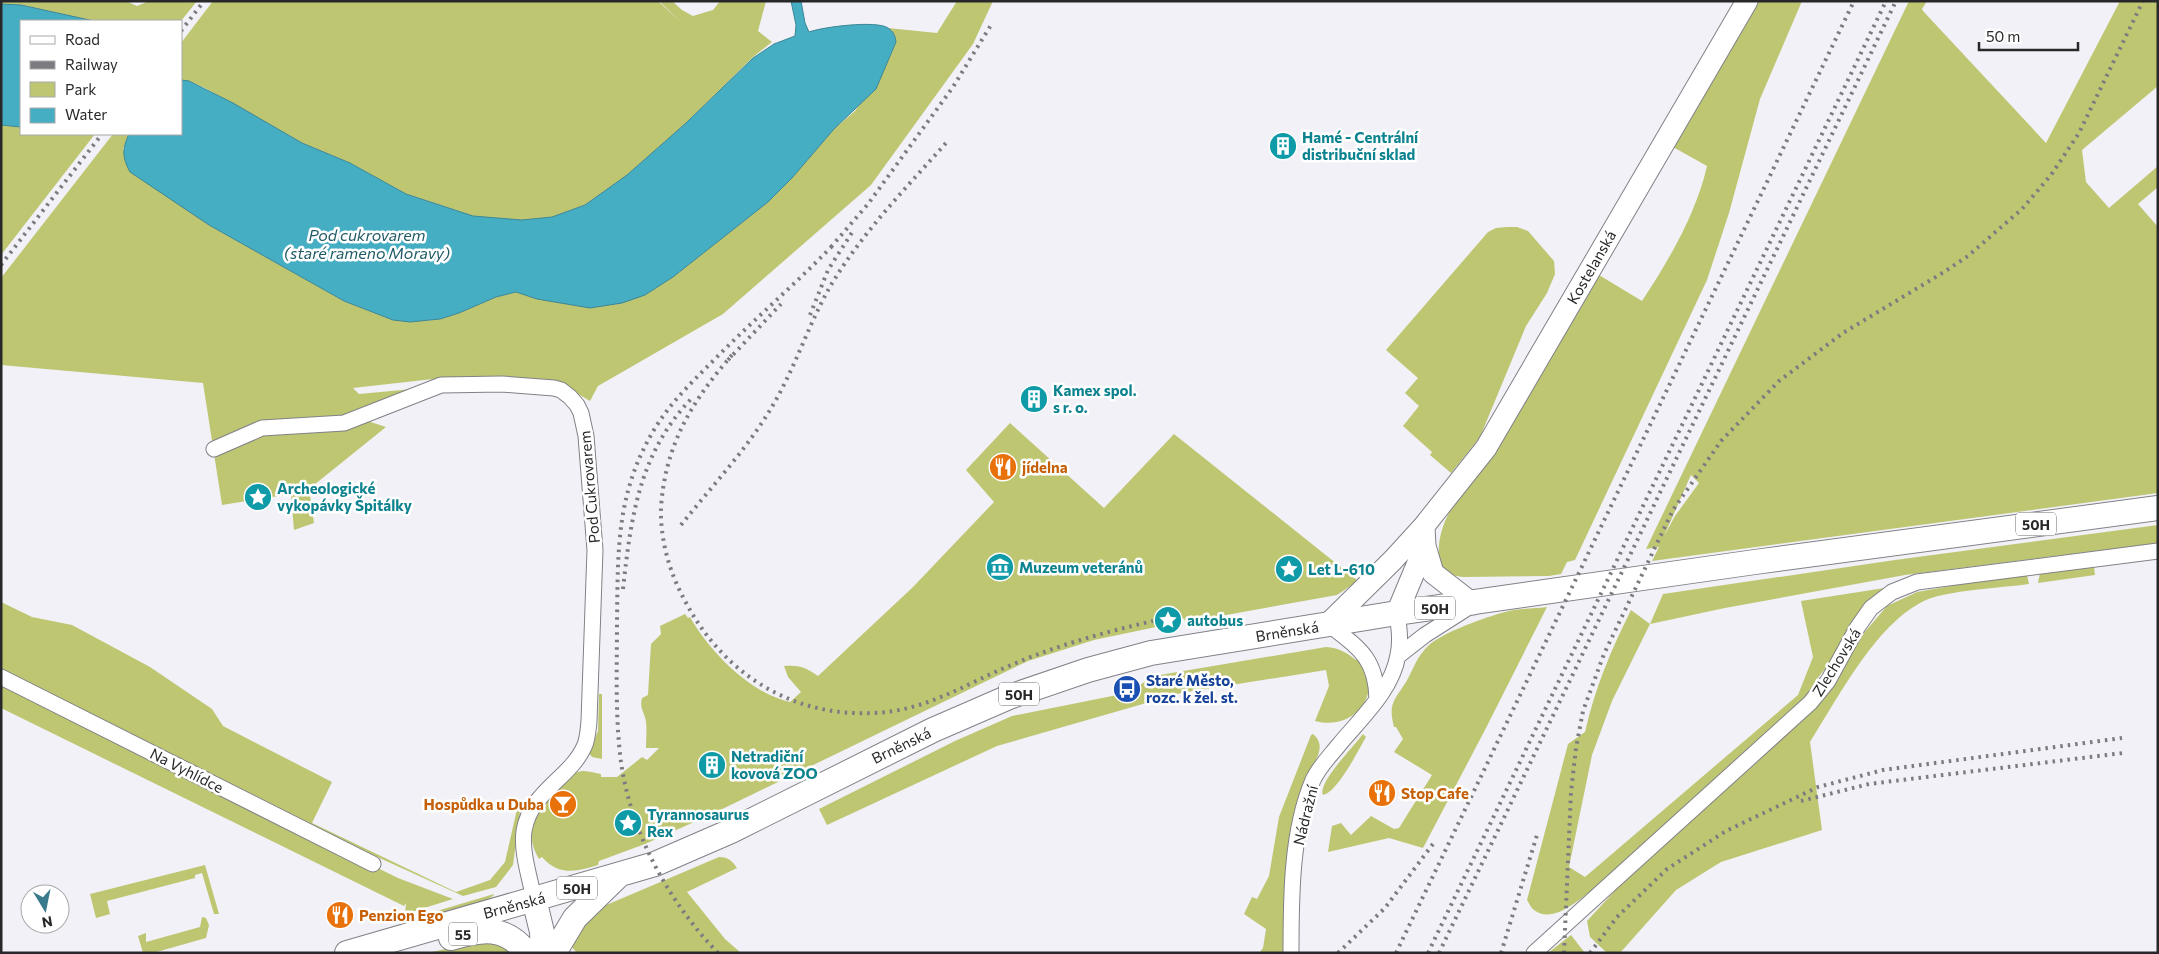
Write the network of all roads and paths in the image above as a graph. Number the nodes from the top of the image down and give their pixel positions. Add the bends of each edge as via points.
1 (1747, 1) edge
2 (214, 448) dead end
3 (2158, 508) edge
4 (1424, 536) junction
5 (2158, 551) edge
6 (1393, 560) junction
7 (1473, 604) junction
8 (1397, 613) junction
9 (1328, 624) junction
10 (1398, 656) junction
11 (1, 677) edge
12 (1378, 699) junction
13 (373, 864) dead end
14 (619, 875) junction
15 (534, 899) junction
16 (347, 953) edge
17 (394, 953) edge
18 (527, 953) edge
19 (543, 953) edge
20 (554, 953) edge
21 (1291, 953) edge
22 (1534, 953) edge

1 - 4 main road, Kostelanská via 1486,448
2 - 15 street, Pod Cukrovarem via 262,428 344,423 441,385 502,384 554,388 577,405 586,436 595,550 589,721 584,748 534,805 527,820 524,845
3 - 7 main road, 50H
4 - 6 main road, Kostelanská
4 - 7 main road via 1433,573
4 - 8 main road, Kostelanská
5 - 22 street, Zlechovská via 1917,582 1892,592 1871,608 1828,681 1810,704
6 - 8 main road via 1388,586
6 - 9 main road, Kostelanská
7 - 8 main road, Brněnská / 50H
7 - 10 street
8 - 9 main road, Brněnská / 50H
8 - 10 street, Nádražní
9 - 12 street via 1367,657
9 - 14 main road, Brněnská / 50H via 1151,653 1053,681 933,730 694,848
10 - 12 street, Nádražní
11 - 13 street, Na Vyhlídce
12 - 21 street, Nádražní via 1325,761 1308,795 1293,877
14 - 15 main road, Brněnská / 50H
14 - 20 main road via 575,918
15 - 16 main road, Brněnská / 55
15 - 19 main road
17 - 18 main road, 55 via 488,930 509,937

